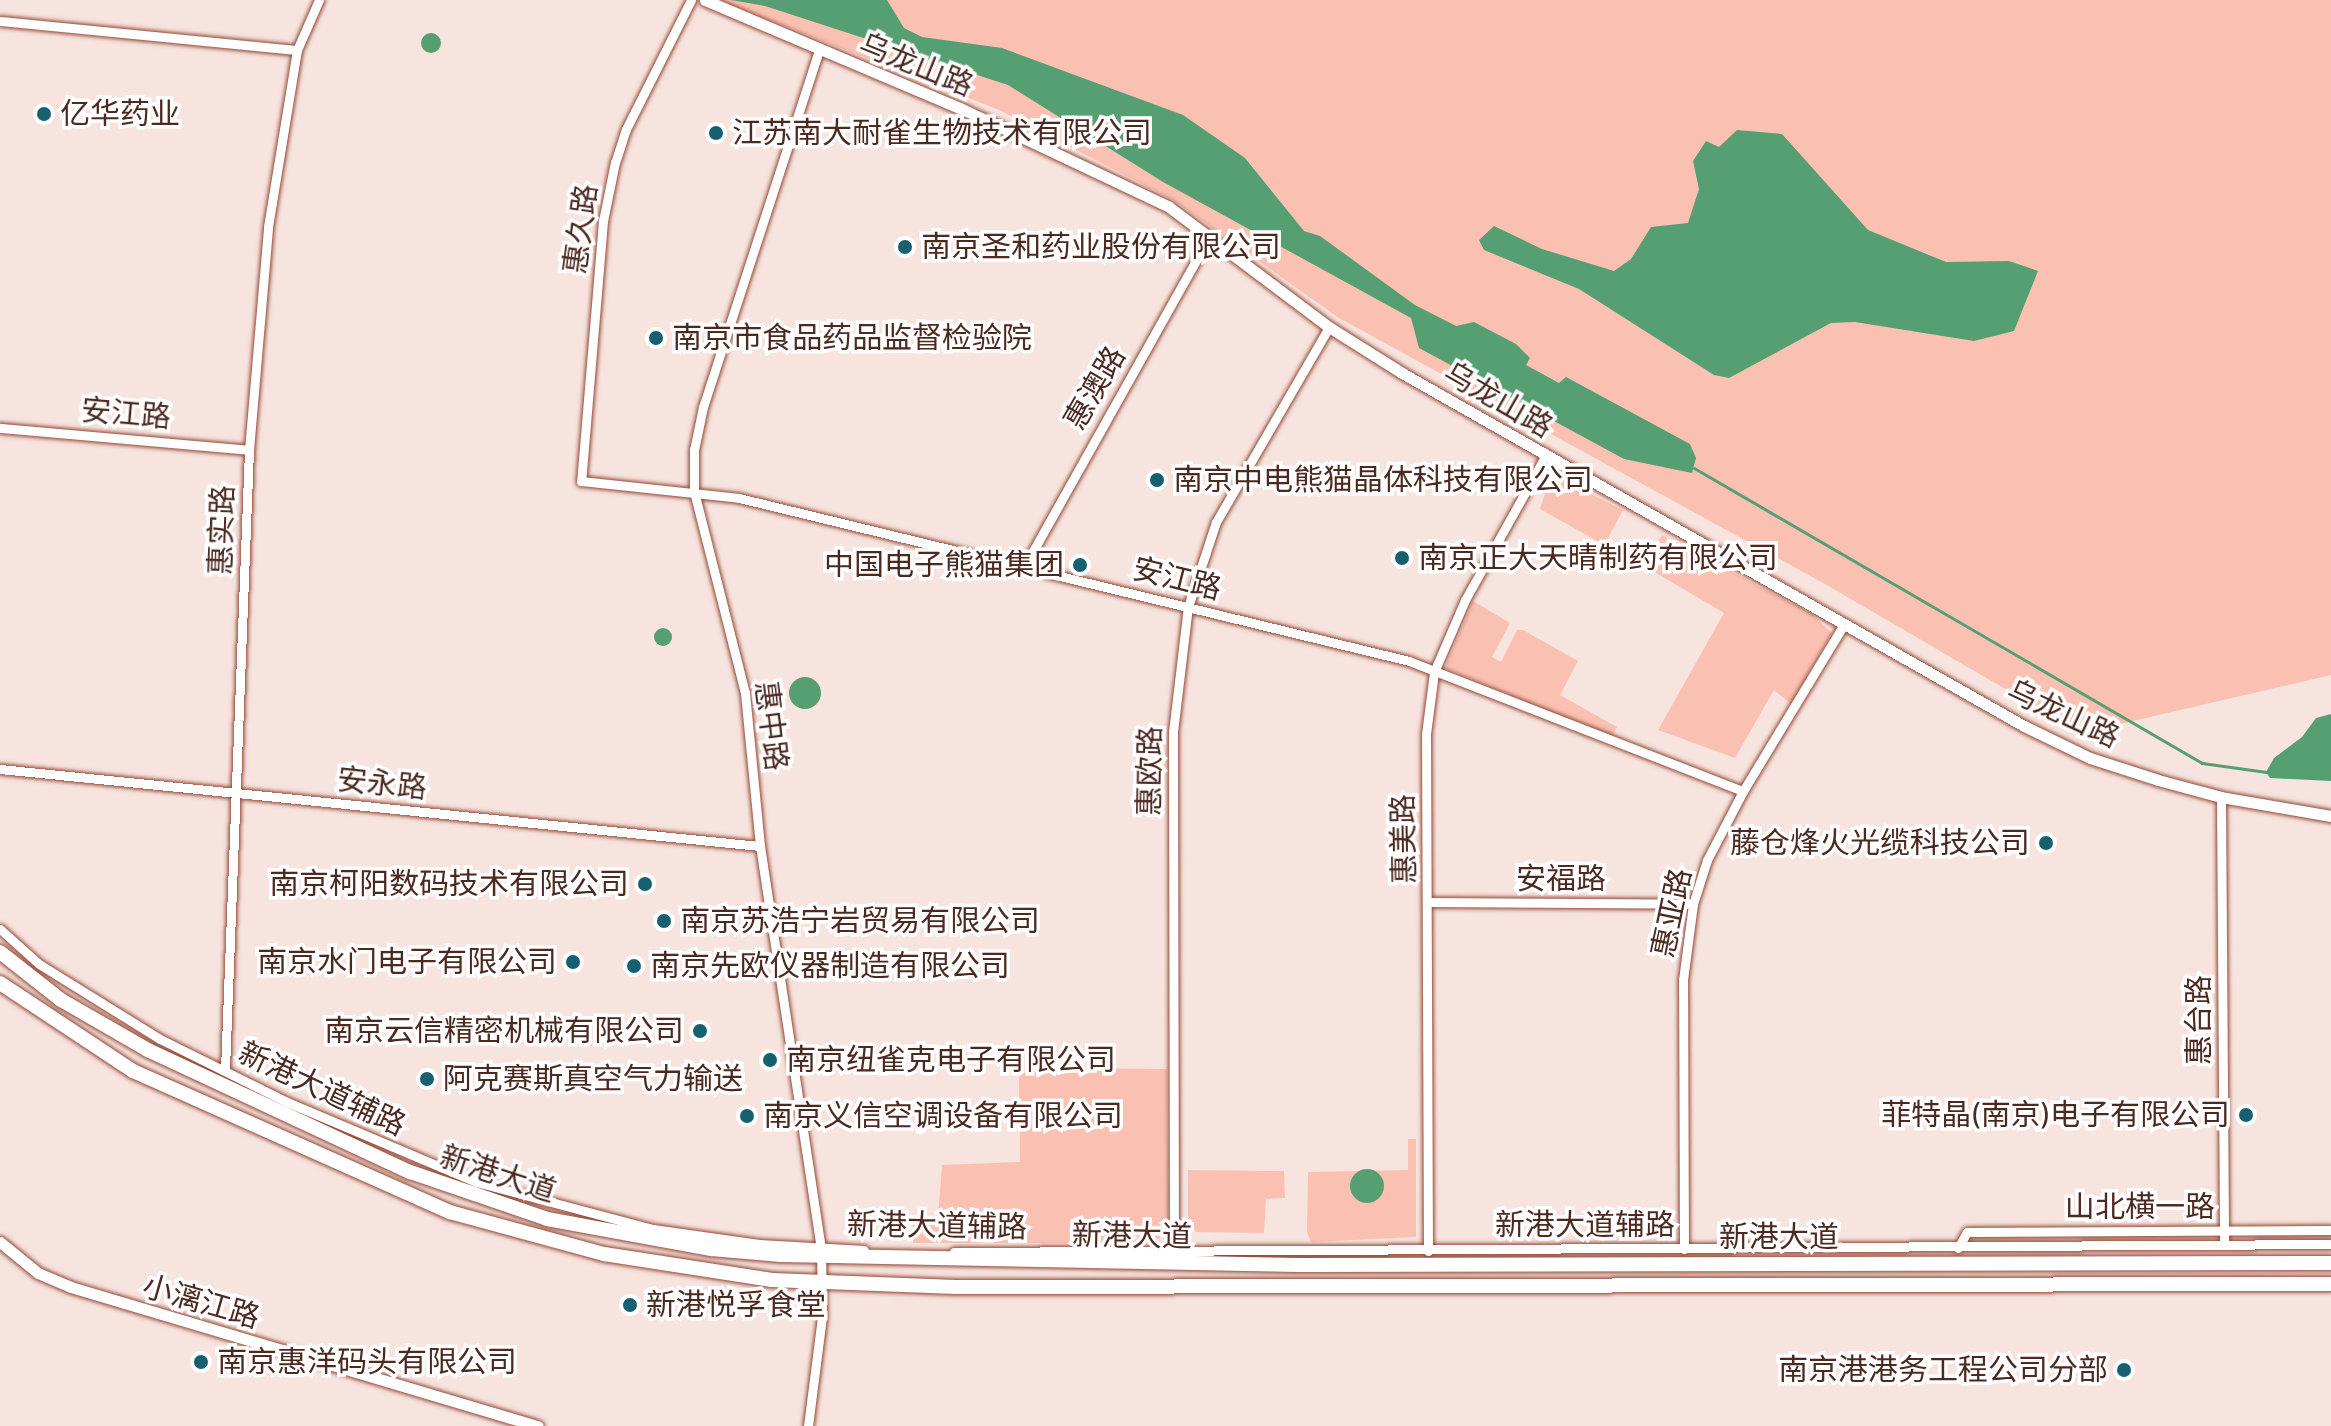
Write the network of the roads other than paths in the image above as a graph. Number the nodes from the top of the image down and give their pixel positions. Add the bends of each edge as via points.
1 (319, 0) edge
2 (691, 0) edge
3 (705, 0) edge
4 (0, 21) edge
5 (297, 50) junction
6 (819, 51) junction
7 (1210, 235) junction
8 (1329, 327) junction
9 (0, 428) edge
10 (249, 450) junction
11 (1546, 455) junction
12 (581, 481) joint
13 (694, 491) junction
14 (1024, 567) junction
15 (1188, 607) junction
16 (1844, 624) junction
17 (1434, 672) junction
18 (0, 769) edge
19 (1743, 791) junction
20 (237, 792) junction
21 (2221, 797) junction
22 (2331, 816) edge
23 (760, 846) junction
24 (1429, 902) junction
25 (1693, 904) junction
26 (0, 929) edge
27 (0, 952) edge
28 (0, 983) edge
29 (225, 1069) junction
30 (2331, 1230) edge
31 (2224, 1231) junction
32 (0, 1242) edge
33 (2224, 1243) junction
34 (2331, 1244) edge
35 (1958, 1248) junction
36 (1684, 1249) junction
37 (1428, 1251) junction
38 (821, 1252) junction
39 (1174, 1252) junction
40 (2331, 1263) edge
41 (821, 1282) junction
42 (2331, 1284) edge
43 (538, 1426) edge
44 (808, 1426) edge

1 - 5 street, 惠实路
2 - 12 street, 惠久路 via 626,129 615,162 603,221
3 - 6 street, 乌龙山路
4 - 5 street
5 - 10 street, 惠实路 via 268,227
6 - 7 street, 乌龙山路 via 988,121 1169,207
6 - 13 street, 惠中路 via 703,407 694,450
7 - 8 street, 乌龙山路
7 - 14 street, 惠澳路
8 - 11 street, 乌龙山路
8 - 15 street, 惠欧路 via 1216,522
9 - 10 street, 安江路
10 - 20 street, 惠实路
11 - 16 street, 乌龙山路
11 - 17 street, 惠美路 via 1465,600
12 - 13 street, 安江路
13 - 14 street, 安江路
13 - 23 street, 惠中路 via 745,693
14 - 15 street, 安江路
15 - 17 street, 安江路 via 1409,661
15 - 39 street, 惠欧路 via 1173,732
16 - 19 street, 惠亚路
16 - 21 street, 乌龙山路 via 2090,758
17 - 19 street, 安江路
17 - 24 street, 惠美路 via 1426,734
18 - 20 street, 安永路
19 - 25 street, 惠亚路 via 1707,860
20 - 23 street, 安永路
20 - 29 street, 惠实路
21 - 22 street, 乌龙山路
21 - 31 street, 惠台路
23 - 38 street, 惠中路
24 - 25 street, 安福路
24 - 37 street, 惠美路
25 - 36 street, 惠亚路 via 1683,980
26 - 29 street, 新港大道辅路 via 39,964 99,1004
27 - 38 main road, 新港大道 via 61,1000 148,1050 410,1172 547,1219 616,1235 711,1249
28 - 41 main road, 新港大道 via 133,1071 450,1212 604,1254 772,1280
29 - 38 street, 新港大道辅路 via 417,1160 535,1201 653,1229
30 - 31 street, 山北横一路
31 - 33 street, 惠台路
31 - 35 street, 山北横一路 via 1967,1232
32 - 43 street, 小漓江路 via 38,1273 71,1287
33 - 34 street, 新港大道辅路
33 - 35 street, 新港大道辅路
35 - 36 street, 新港大道辅路
36 - 37 street, 新港大道辅路
37 - 39 street, 新港大道辅路
38 - 39 street, 新港大道辅路
38 - 40 main road, 新港大道 via 1300,1265
38 - 41 street, 惠中路
41 - 42 main road, 新港大道 via 956,1287
41 - 44 street, 惠中路

